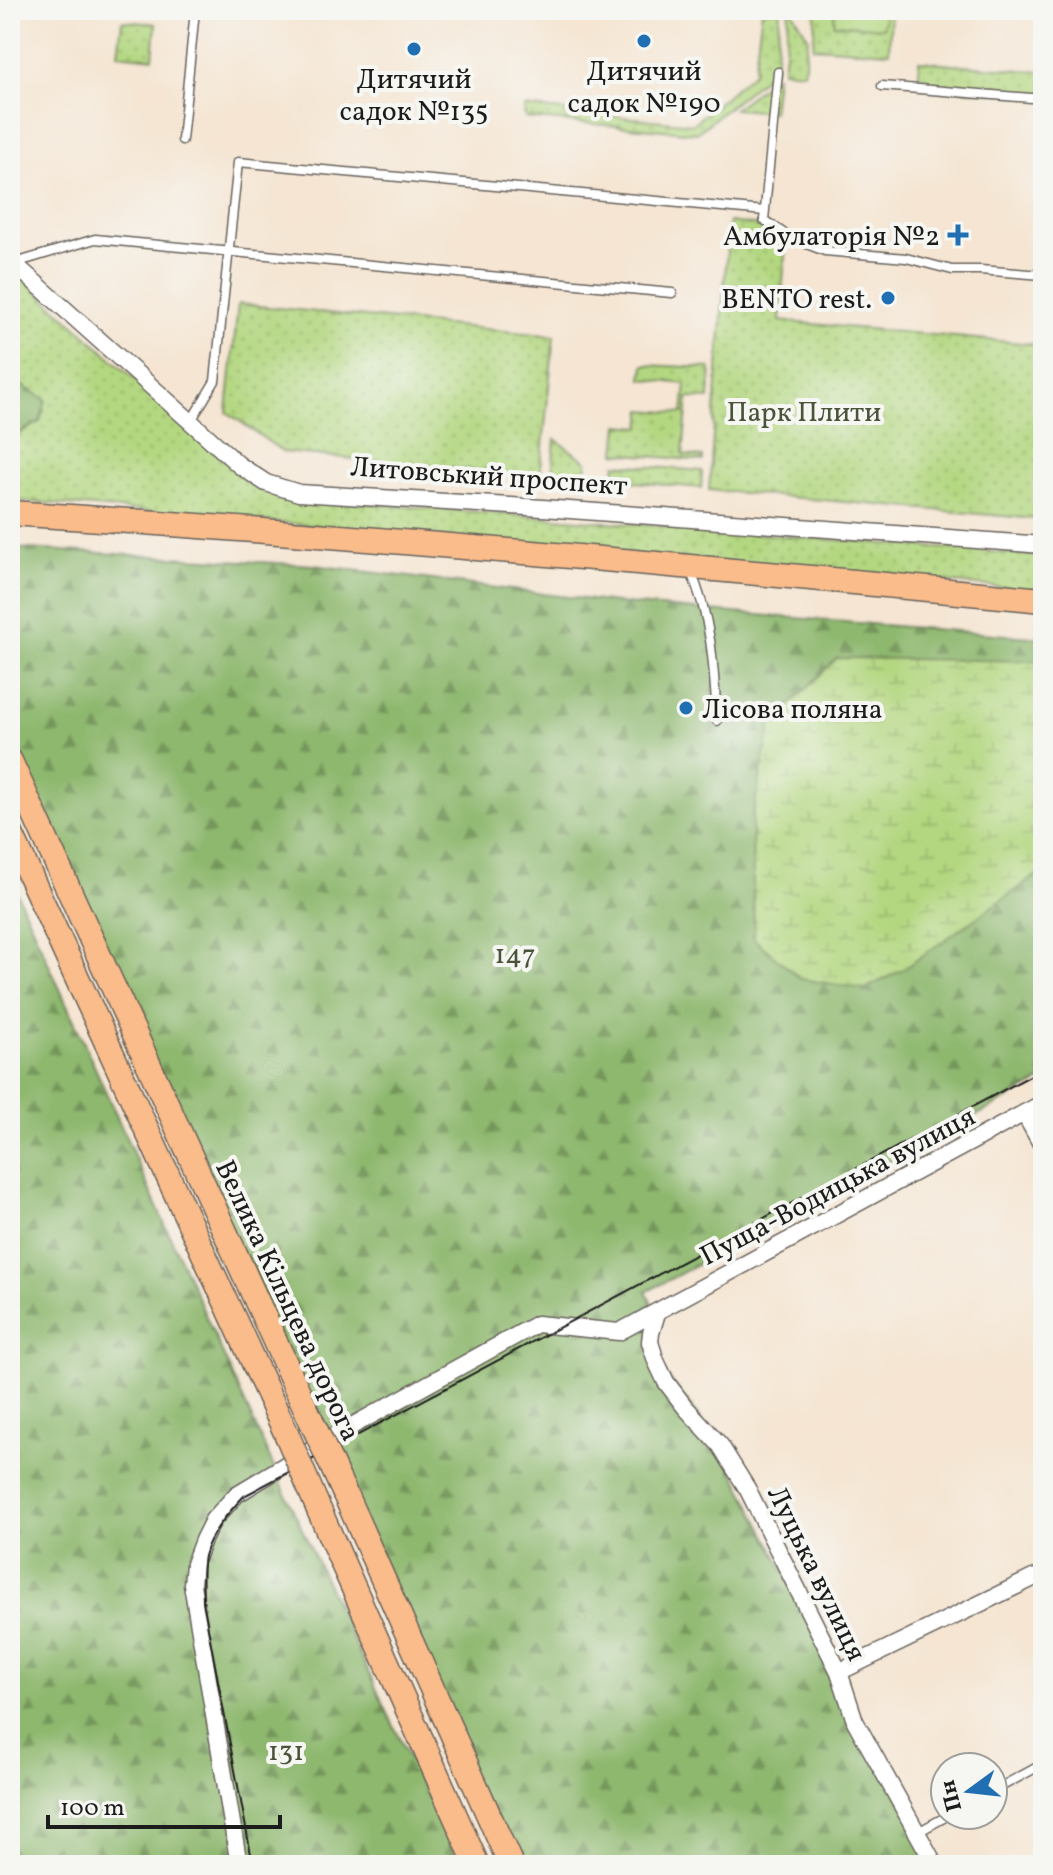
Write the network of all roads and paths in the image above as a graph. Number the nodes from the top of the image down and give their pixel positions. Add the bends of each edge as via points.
1 (195, 10) edge
2 (778, 72) dead end
3 (882, 86) dead end
4 (1043, 99) edge
5 (182, 140) dead end
6 (765, 211) junction
7 (228, 252) junction
8 (12, 262) edge
9 (1043, 275) edge
10 (672, 293) dead end
11 (191, 421) junction
12 (10, 513) edge
13 (1043, 545) edge
14 (688, 566) junction
15 (1043, 600) edge
16 (717, 721) dead end
17 (10, 761) edge
18 (10, 832) edge
19 (1043, 1103) edge
20 (1024, 1113) junction
21 (1043, 1147) edge
22 (657, 1313) junction
23 (1043, 1575) edge
24 (839, 1672) junction
25 (1043, 1764) edge
26 (1009, 1782) edge
27 (929, 1826) edge
28 (917, 1833) junction
29 (239, 1865) edge
30 (477, 1865) edge
31 (511, 1865) edge
32 (935, 1865) edge

1 - 5 lane
2 - 6 lane
3 - 4 lane
6 - 7 lane via 238,162
6 - 9 lane via 764,220 791,238 825,251 906,258 952,270
7 - 8 lane via 95,239
7 - 10 lane
7 - 11 lane via 215,381
8 - 11 street, Литовський проспект
11 - 13 street, Литовський проспект via 266,483 299,493
12 - 14 main road
14 - 15 main road
14 - 16 lane via 709,628
17 - 31 main road, Велика Кільцева дорога, bridge
18 - 30 main road, Велика Кільцева дорога, bridge via 287,1435
19 - 20 street, Пуща-Водицька вулиця
20 - 21 street
20 - 22 street, Пуща-Водицька вулиця
22 - 24 street, Луцька вулиця via 650,1342 666,1382 720,1445 748,1490
22 - 29 street, Пуща-Водицька вулиця via 619,1332 537,1324 270,1473 237,1494 213,1520 194,1564 192,1584
23 - 24 street
24 - 28 street, Луцька вулиця via 855,1721
25 - 26 lane
27 - 28 lane
28 - 32 street, Луцька вулиця

